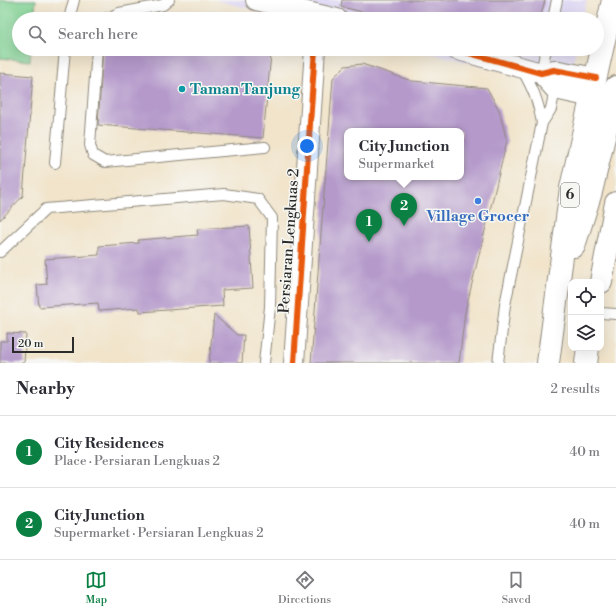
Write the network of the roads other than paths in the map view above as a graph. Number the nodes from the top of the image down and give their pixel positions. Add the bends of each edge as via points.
1 (74, 0) edge
2 (169, 0) edge
3 (256, 0) edge
4 (557, 0) edge
5 (613, 0) edge
6 (71, 12) edge
7 (124, 12) edge
8 (299, 12) edge
9 (554, 12) edge
10 (604, 42) edge
11 (64, 56) edge
12 (96, 56) edge
13 (315, 56) edge
14 (481, 56) edge
15 (545, 56) edge
16 (601, 56) edge
17 (521, 67) junction
18 (541, 73) junction
19 (616, 87) edge
20 (594, 88) junction
21 (555, 89) junction
22 (542, 123) junction
23 (265, 147) dead end
24 (55, 163) dead end
25 (616, 203) edge
26 (0, 252) edge
27 (601, 279) edge
28 (558, 294) junction
29 (604, 313) edge
30 (616, 314) edge
31 (588, 351) edge
32 (264, 363) edge
33 (294, 363) edge
34 (498, 363) edge
35 (548, 363) edge
36 (586, 363) edge

1 - 6 lane
2 - 7 lane via 163,5
3 - 8 street
4 - 9 lane
5 - 10 main road, 6
11 - 24 lane
12 - 23 lane via 90,145 93,155 105,162
13 - 33 street, Persiaran Lengkuas 2
14 - 17 street
15 - 18 lane
16 - 20 main road, 6
17 - 18 street
17 - 22 lane via 534,91
18 - 20 street via 554,70
18 - 21 street
19 - 28 main road via 591,192
20 - 21 street
20 - 28 main road, 6 via 571,188
21 - 22 lane via 551,109
22 - 34 lane via 505,305
25 - 27 main road
26 - 32 lane via 46,209 224,194 258,199 272,218 270,307
28 - 35 main road, 6
29 - 30 lane
31 - 36 main road

